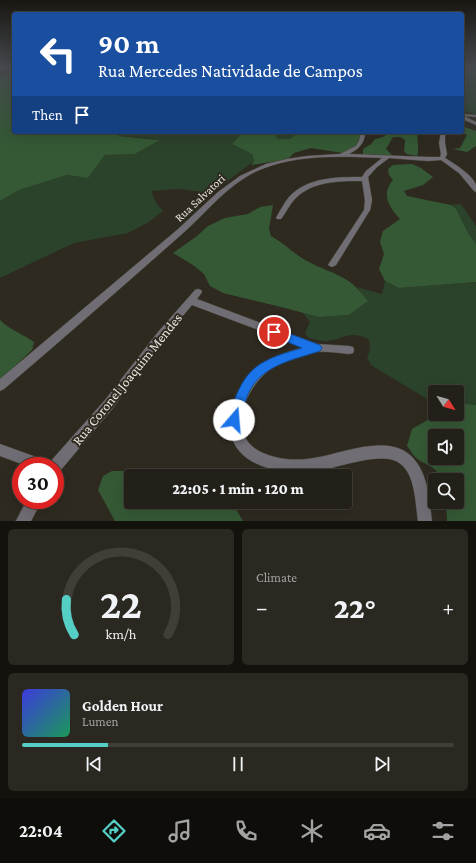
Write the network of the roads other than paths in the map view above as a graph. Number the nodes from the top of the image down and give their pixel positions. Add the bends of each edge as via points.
1 (464, 116) edge
2 (476, 116) edge
3 (464, 117) edge
4 (476, 124) edge
5 (363, 134) edge
6 (443, 134) edge
7 (340, 156) junction
8 (387, 157) junction
9 (442, 158) junction
10 (363, 179) junction
11 (476, 190) edge
12 (279, 218) dead end
13 (332, 264) dead end
14 (316, 348) junction
15 (349, 350) dead end
16 (0, 386) edge
17 (0, 450) edge
18 (20, 457) edge
19 (62, 457) edge
20 (30, 509) edge
21 (23, 521) edge
22 (425, 521) edge

1 - 2 street
3 - 4 street
5 - 7 street via 358,147
6 - 9 street
7 - 8 street, Rua Salvatori
7 - 16 street, Rua Salvatori via 286,161 268,165 236,179 182,231
8 - 9 street, Rua Salvatori via 428,160
8 - 10 street via 370,169
9 - 11 street via 469,178
10 - 12 street via 335,180 303,189 294,196
10 - 13 street via 368,205
14 - 15 street
14 - 19 street, Rua Coronel Joaquim Mendes via 195,296 161,335 109,404
14 - 22 street via 277,360 258,371 243,391 234,420 238,438 250,454 270,463 305,466 385,452 399,455 411,464 418,476
17 - 18 street
20 - 21 street

